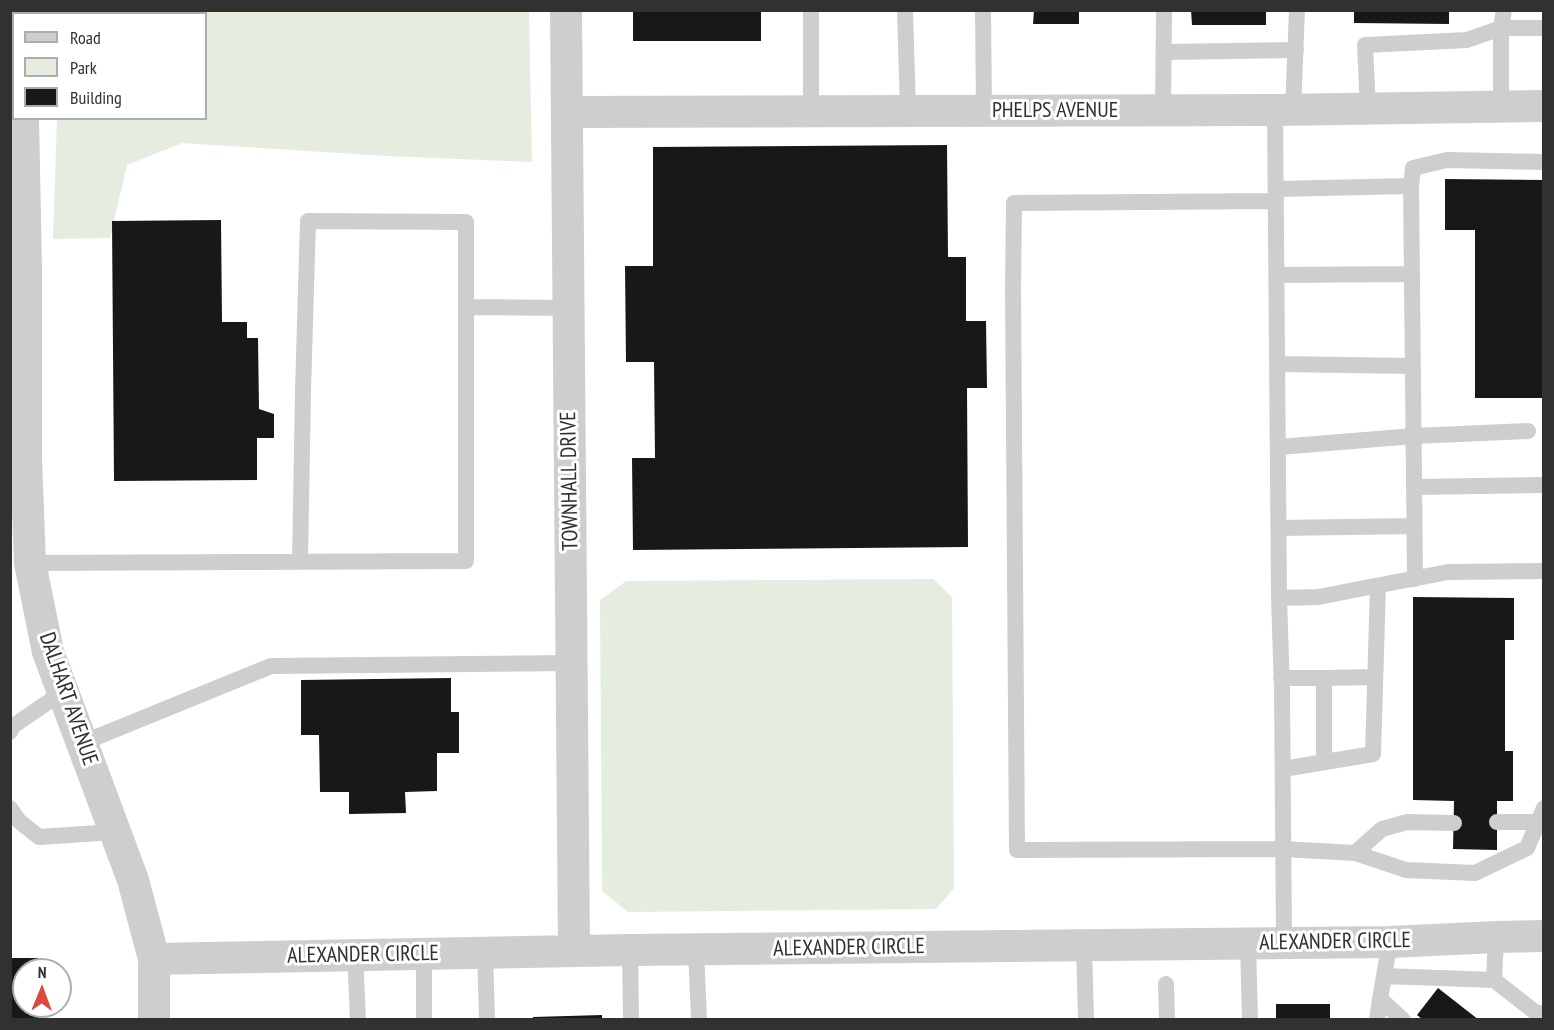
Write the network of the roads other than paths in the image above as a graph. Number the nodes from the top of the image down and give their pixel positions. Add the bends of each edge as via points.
1 (566, 10) edge
2 (811, 10) edge
3 (906, 10) edge
4 (983, 10) edge
5 (1164, 10) edge
6 (1297, 10) edge
7 (1504, 10) edge
8 (1501, 28) junction
9 (1544, 28) edge
10 (1296, 50) junction
11 (1164, 51) junction
12 (1544, 106) edge
13 (1501, 107) junction
14 (1368, 109) junction
15 (1284, 110) junction
16 (811, 111) junction
17 (908, 111) junction
18 (984, 111) junction
19 (1163, 111) junction
20 (567, 112) junction
21 (23, 120) edge
22 (1544, 162) edge
23 (1411, 186) junction
24 (1276, 195) junction
25 (1412, 274) junction
26 (1277, 275) junction
27 (18, 298) edge
28 (466, 307) junction
29 (569, 308) junction
30 (1278, 364) junction
31 (1413, 366) junction
32 (1528, 431) dead end
33 (1414, 435) junction
34 (1279, 447) junction
35 (1544, 485) edge
36 (1414, 487) junction
37 (1414, 526) junction
38 (1280, 528) junction
39 (300, 562) junction
40 (30, 563) junction
41 (1544, 571) edge
42 (1415, 579) junction
43 (1378, 586) junction
44 (1279, 598) junction
45 (572, 663) junction
46 (1375, 677) junction
47 (1281, 678) junction
48 (1324, 678) junction
49 (63, 692) junction
50 (10, 732) edge
51 (82, 743) junction
52 (1324, 762) junction
53 (1283, 769) junction
54 (10, 808) edge
55 (1540, 815) edge
56 (1497, 822) dead end
57 (1454, 823) dead end
58 (115, 832) junction
59 (1283, 849) junction
60 (1355, 854) junction
61 (1544, 936) edge
62 (1496, 937) junction
63 (1390, 942) junction
64 (1284, 943) junction
65 (1248, 944) junction
66 (1084, 946) junction
67 (630, 950) junction
68 (696, 950) junction
69 (574, 951) junction
70 (485, 952) junction
71 (424, 954) junction
72 (355, 956) junction
73 (154, 959) junction
74 (1384, 976) junction
75 (1494, 980) junction
76 (1166, 984) dead end
77 (1380, 999) junction
78 (1539, 1015) edge
79 (154, 1020) edge
80 (358, 1020) edge
81 (424, 1020) edge
82 (487, 1020) edge
83 (631, 1020) edge
84 (699, 1020) edge
85 (1086, 1020) edge
86 (1167, 1020) edge
87 (1250, 1020) edge
88 (1377, 1020) edge
89 (1403, 1020) edge

1 - 20 street, TOWNHALL DRIVE
2 - 16 lane
3 - 17 lane
4 - 18 lane
5 - 11 lane
6 - 10 lane
7 - 8 lane
8 - 9 lane
8 - 13 lane
8 - 14 lane via 1467,40 1365,45
10 - 11 lane
10 - 15 lane
11 - 19 lane
12 - 13 street, PHELPS AVENUE
13 - 14 street, PHELPS AVENUE
14 - 15 street, PHELPS AVENUE
15 - 19 street, PHELPS AVENUE
15 - 24 lane
16 - 17 street, PHELPS AVENUE
16 - 20 street, PHELPS AVENUE
17 - 18 street, PHELPS AVENUE
18 - 19 street, PHELPS AVENUE
20 - 29 street, TOWNHALL DRIVE
21 - 27 street, DALHART AVENUE
22 - 23 lane via 1447,160 1413,168
23 - 24 lane
23 - 25 lane
24 - 26 lane
24 - 59 lane via 1014,203 1017,850
25 - 26 lane
25 - 31 lane
26 - 30 lane
27 - 40 street, DALHART AVENUE
28 - 29 lane
28 - 39 lane via 466,561
28 - 39 lane via 466,222 308,222
29 - 45 street, TOWNHALL DRIVE
30 - 31 lane
30 - 34 lane
31 - 33 lane
32 - 33 lane
33 - 34 lane
33 - 36 lane
34 - 38 lane
35 - 36 lane
36 - 37 lane
37 - 38 lane
37 - 42 lane
38 - 44 lane
39 - 40 lane
40 - 49 street, DALHART AVENUE via 48,652
41 - 42 lane via 1448,572
42 - 43 lane
43 - 44 lane via 1318,597
43 - 46 lane
44 - 47 lane
45 - 51 lane via 271,666
45 - 69 street, TOWNHALL DRIVE
46 - 48 lane
46 - 52 lane via 1373,754
47 - 48 lane
47 - 53 lane
48 - 52 lane
49 - 50 lane
49 - 51 street, DALHART AVENUE
51 - 58 street, DALHART AVENUE
52 - 53 lane
53 - 59 lane
54 - 58 lane via 39,837
55 - 56 lane
55 - 60 lane via 1527,848 1475,873 1406,870
57 - 60 lane via 1407,822 1382,829
58 - 73 street, DALHART AVENUE via 133,880
59 - 60 lane
59 - 64 lane
61 - 62 street, ALEXANDER CIRCLE
62 - 63 street, ALEXANDER CIRCLE
62 - 75 lane
63 - 64 street, ALEXANDER CIRCLE
63 - 74 lane
64 - 65 street, ALEXANDER CIRCLE
65 - 66 street, ALEXANDER CIRCLE
65 - 87 lane
66 - 68 street, ALEXANDER CIRCLE
66 - 85 lane
67 - 68 street, ALEXANDER CIRCLE
67 - 69 street, ALEXANDER CIRCLE
67 - 83 lane
68 - 84 lane
69 - 70 street, ALEXANDER CIRCLE
70 - 71 street, ALEXANDER CIRCLE
70 - 82 lane
71 - 72 street, ALEXANDER CIRCLE
71 - 81 lane
72 - 73 street, ALEXANDER CIRCLE
72 - 80 lane
73 - 79 street, DALHART AVENUE
74 - 75 lane
74 - 77 lane
75 - 78 lane
76 - 86 lane
77 - 88 lane
77 - 89 lane

